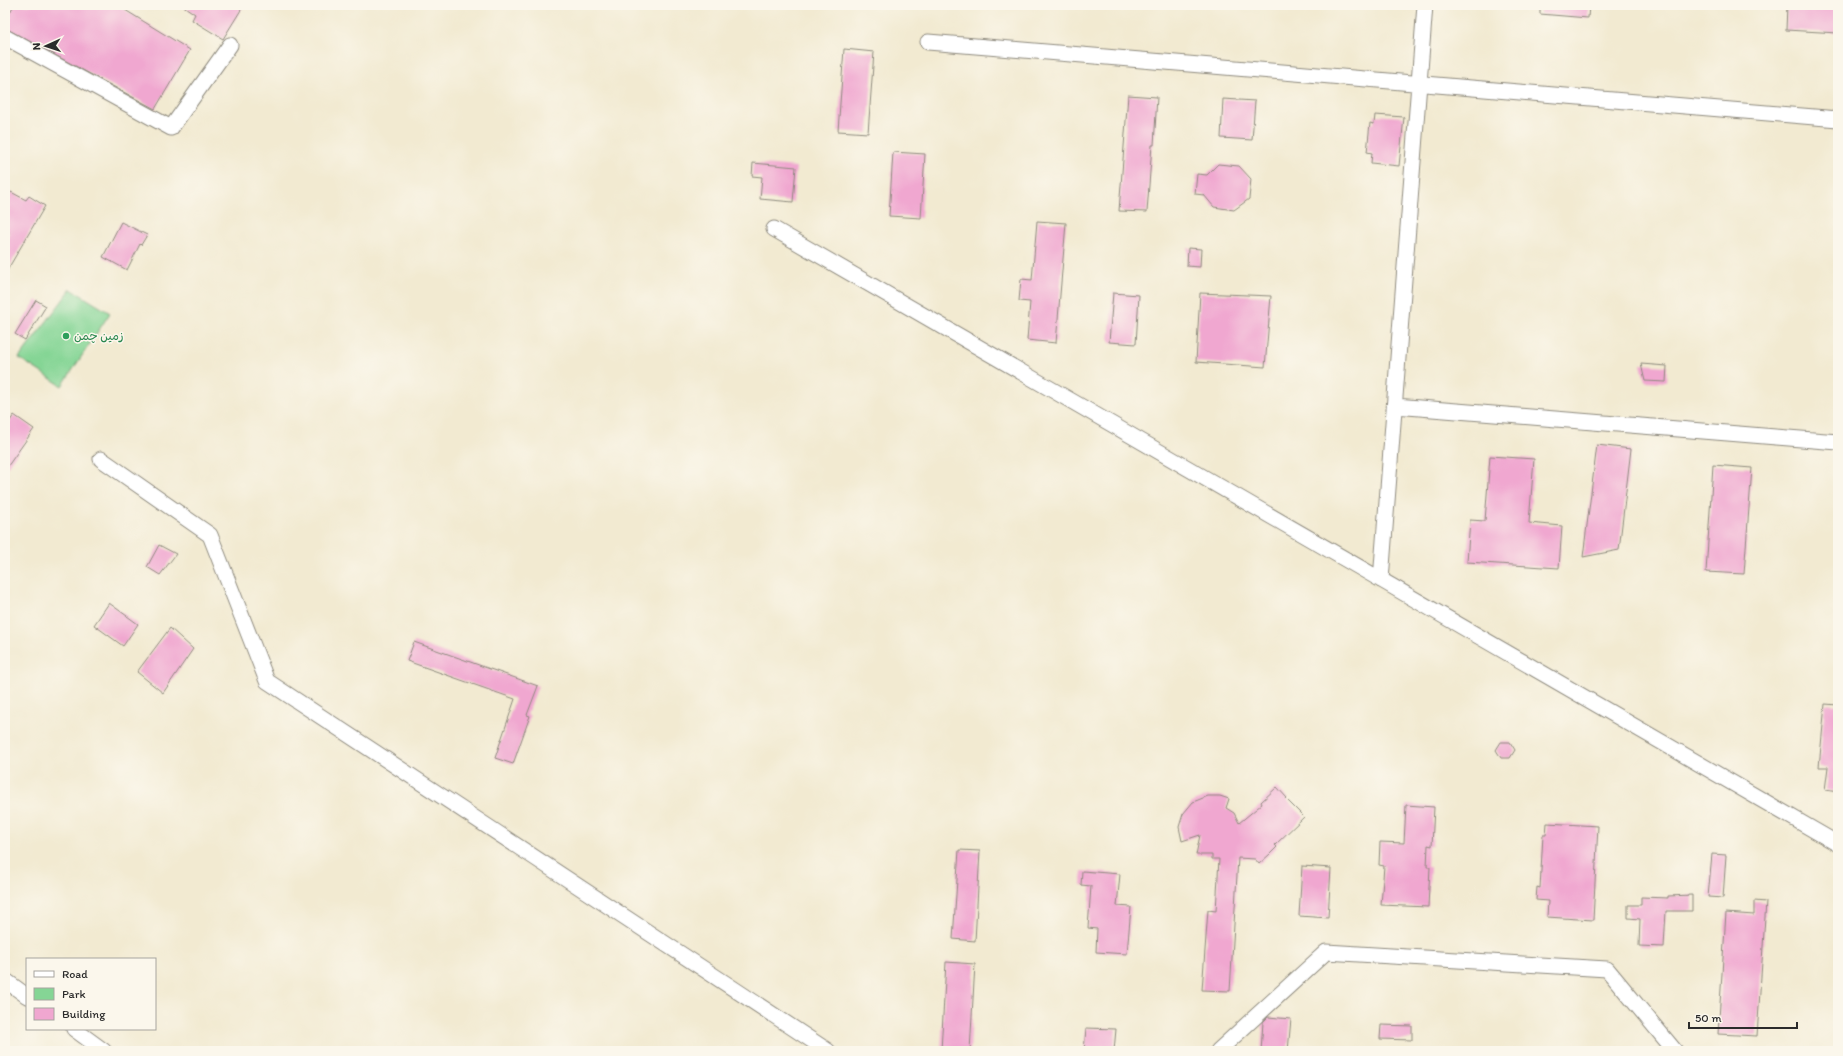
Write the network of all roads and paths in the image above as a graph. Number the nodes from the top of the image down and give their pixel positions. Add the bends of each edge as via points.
1 (1425, 5) edge
2 (5, 37) edge
3 (928, 42) dead end
4 (230, 45) dead end
5 (1419, 84) junction
6 (1838, 119) edge
7 (774, 228) dead end
8 (1395, 406) junction
9 (1838, 442) edge
10 (101, 459) dead end
11 (1382, 580) junction
12 (1838, 844) edge
13 (5, 980) edge
14 (26, 995) edge
15 (75, 1030) edge
16 (104, 1051) edge
17 (828, 1051) edge
18 (1218, 1051) edge
19 (1675, 1051) edge

1 - 5 street
2 - 4 street via 171,128
3 - 5 street
5 - 6 street
5 - 8 street
7 - 11 street
8 - 9 street
8 - 11 street
10 - 17 street via 210,535 267,681
11 - 12 street
13 - 14 street
15 - 16 street
18 - 19 street via 1326,952 1607,969

